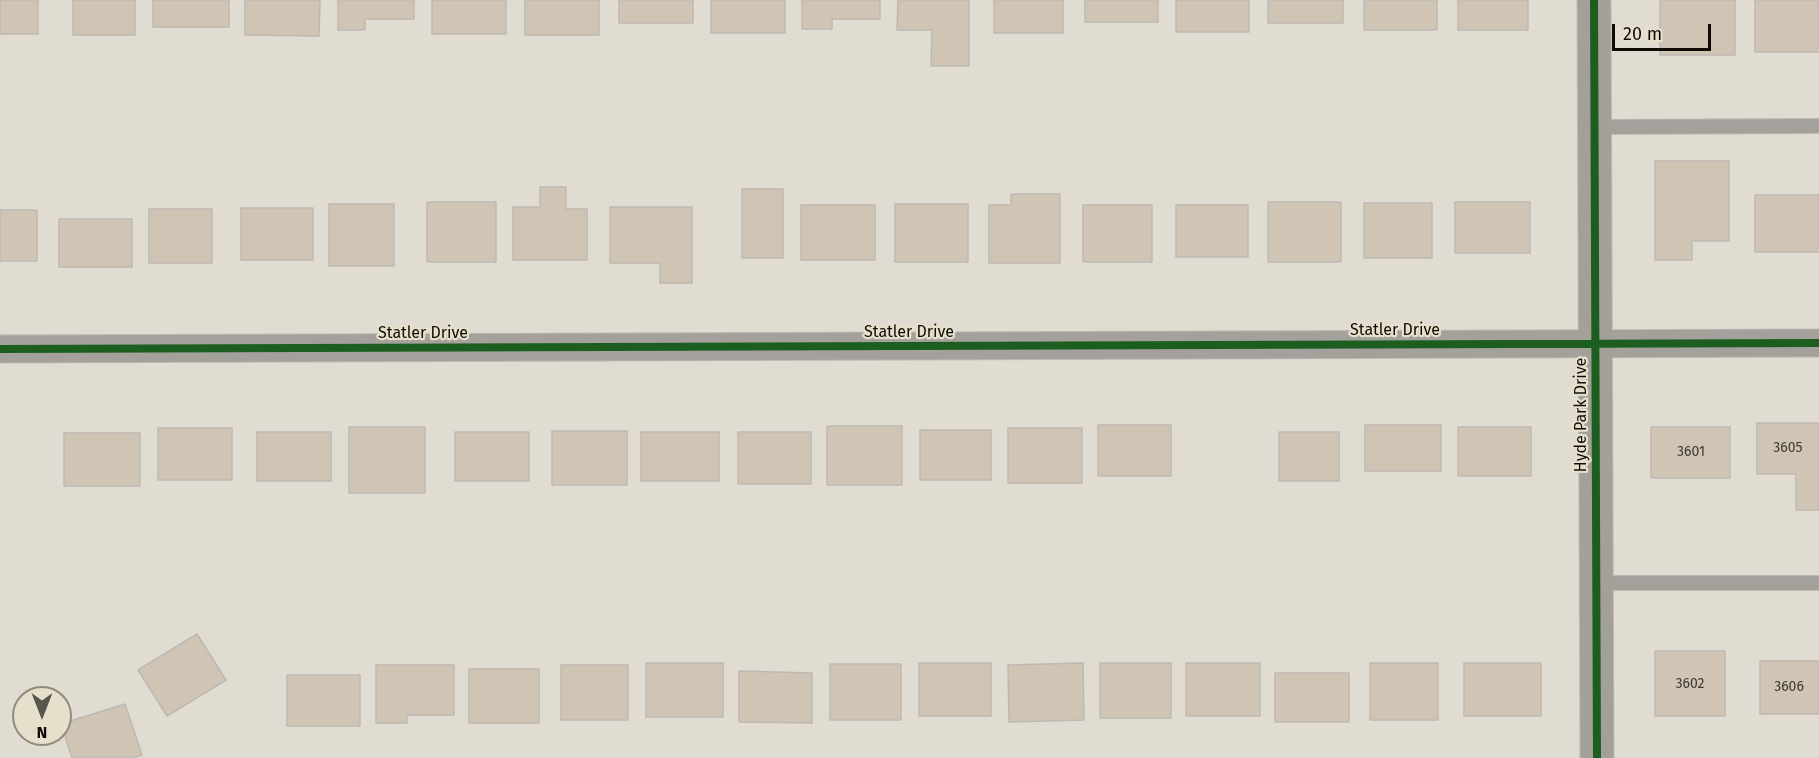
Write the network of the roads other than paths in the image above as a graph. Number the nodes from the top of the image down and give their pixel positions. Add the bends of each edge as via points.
1 (1594, 0) edge
2 (1819, 126) edge
3 (1595, 127) junction
4 (1819, 343) edge
5 (1596, 344) junction
6 (0, 349) edge
7 (1596, 583) junction
8 (1819, 583) edge
9 (1597, 758) edge

1 - 3 street, Hyde Park Drive
2 - 3 lane
3 - 5 street, Hyde Park Drive
4 - 5 street, Statler Drive
5 - 6 street, Statler Drive
5 - 7 street, Hyde Park Drive
7 - 8 lane
7 - 9 street, Hyde Park Drive

